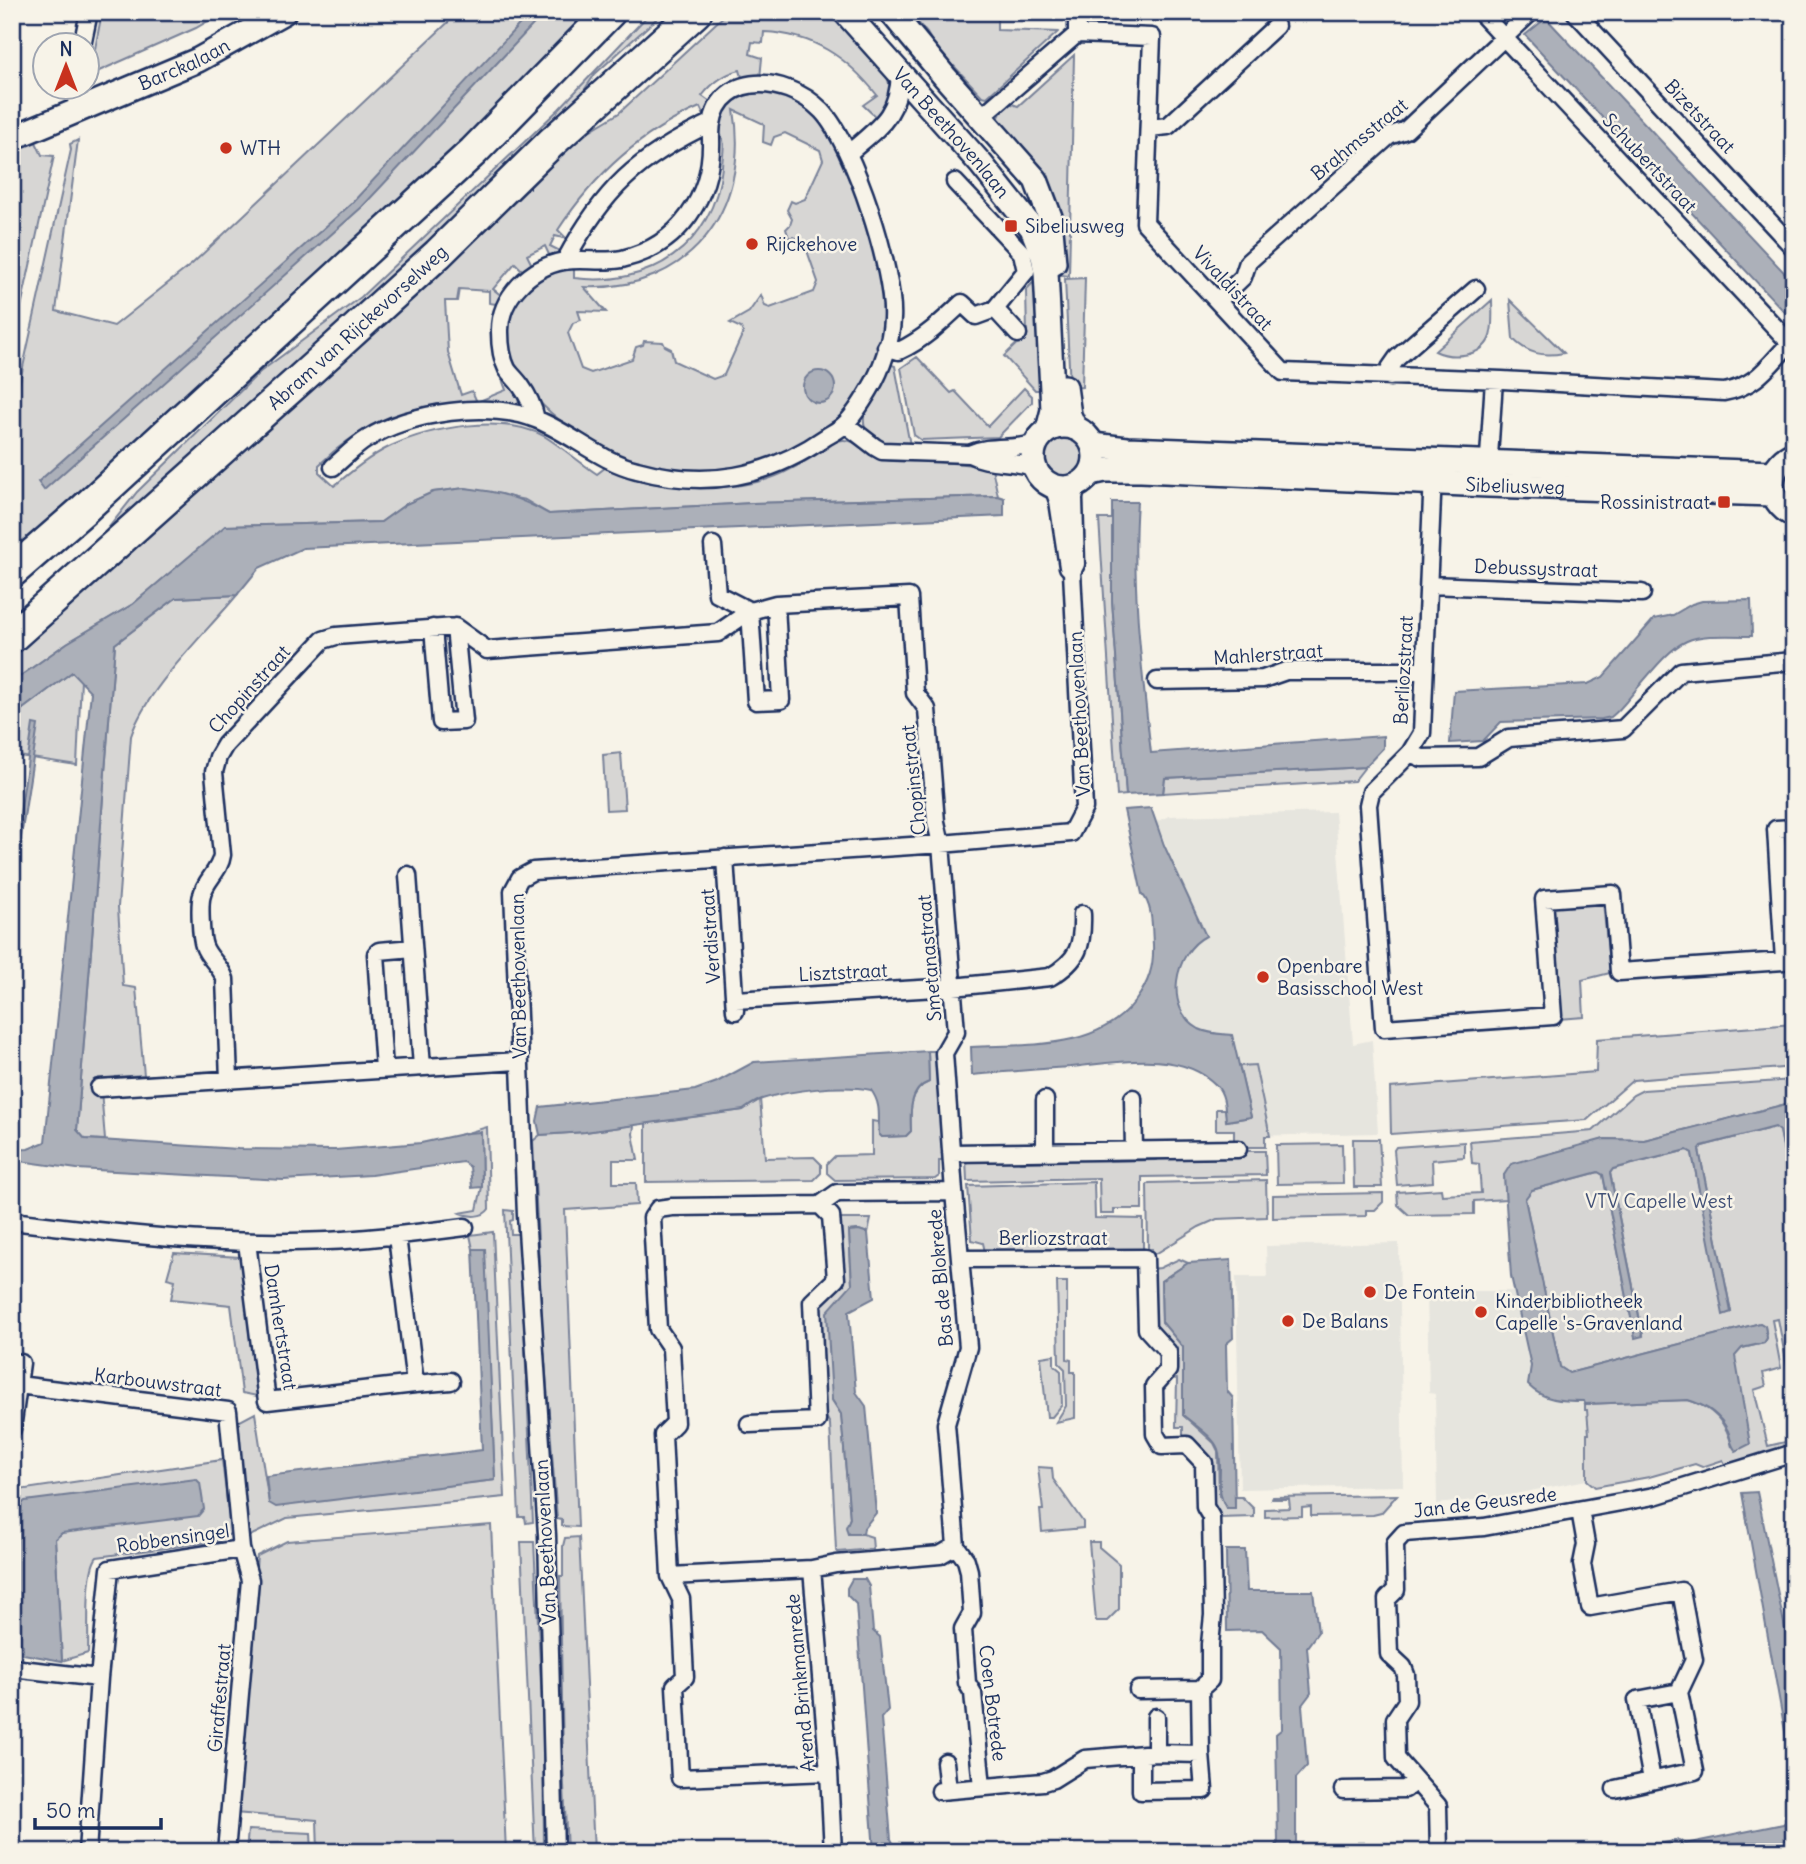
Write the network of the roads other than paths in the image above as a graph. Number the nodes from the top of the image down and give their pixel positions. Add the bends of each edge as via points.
1 (89, 12) edge
2 (284, 12) edge
3 (610, 12) edge
4 (696, 12) edge
5 (845, 12) edge
6 (891, 12) edge
7 (1077, 12) edge
8 (1480, 12) edge
9 (1531, 12) edge
10 (1575, 12) edge
11 (1276, 26) dead end
12 (85, 32) edge
13 (1077, 34) junction
14 (1504, 38) junction
15 (900, 74) junction
16 (77, 102) edge
17 (81, 110) junction
18 (981, 117) junction
19 (711, 123) junction
20 (1149, 128) junction
21 (12, 138) edge
22 (848, 154) junction
23 (955, 182) dead end
24 (1794, 248) edge
25 (565, 261) junction
26 (1476, 289) dead end
27 (1217, 301) junction
28 (995, 309) junction
29 (1018, 334) dead end
30 (1790, 343) joint
31 (886, 347) junction
32 (1390, 377) junction
33 (1494, 380) junction
34 (536, 419) junction
35 (845, 424) junction
36 (1075, 428) junction
37 (1042, 437) junction
38 (1093, 445) junction
39 (970, 454) junction
40 (1793, 454) edge
41 (333, 467) dead end
42 (1035, 468) junction
43 (1433, 472) junction
44 (1488, 475) junction
45 (1084, 480) junction
46 (1773, 484) junction
47 (1053, 486) junction
48 (1794, 514) edge
49 (713, 545) dead end
50 (12, 572) edge
51 (1072, 572) junction
52 (1429, 585) junction
53 (1642, 593) dead end
54 (776, 604) junction
55 (750, 611) junction
56 (455, 627) junction
57 (433, 628) junction
58 (12, 637) edge
59 (1794, 661) edge
60 (1424, 671) junction
61 (1157, 681) dead end
62 (1410, 753) junction
63 (1794, 828) edge
64 (941, 845) junction
65 (725, 858) junction
66 (408, 875) dead end
67 (1082, 914) dead end
68 (414, 947) junction
69 (953, 987) junction
70 (735, 1005) joint
71 (519, 1060) junction
72 (422, 1067) junction
73 (384, 1069) junction
74 (229, 1079) junction
75 (99, 1088) dead end
76 (1133, 1098) dead end
77 (1045, 1100) dead end
78 (1238, 1149) dead end
79 (1134, 1150) junction
80 (1045, 1152) junction
81 (951, 1153) junction
82 (954, 1192) junction
83 (820, 1205) junction
84 (12, 1221) edge
85 (465, 1227) dead end
86 (397, 1236) junction
87 (247, 1241) junction
88 (960, 1259) junction
89 (12, 1362) edge
90 (451, 1381) dead end
91 (415, 1384) junction
92 (18, 1385) junction
93 (749, 1424) dead end
94 (12, 1429) edge
95 (1794, 1453) edge
96 (1580, 1510) junction
97 (956, 1546) junction
98 (242, 1549) junction
99 (812, 1569) junction
100 (670, 1576) junction
101 (12, 1668) edge
102 (99, 1678) junction
103 (1200, 1689) junction
104 (1138, 1690) dead end
105 (1679, 1692) junction
106 (1156, 1717) dead end
107 (1149, 1754) junction
108 (1201, 1754) junction
109 (945, 1762) dead end
110 (829, 1772) junction
111 (1652, 1780) junction
112 (1416, 1781) junction
113 (982, 1787) junction
114 (1615, 1789) dead end
115 (1343, 1790) dead end
116 (87, 1852) edge
117 (226, 1852) edge
118 (555, 1852) edge
119 (832, 1852) edge
120 (1440, 1852) edge

1 - 12 street
2 - 17 street, Barckalaan via 198,60
3 - 50 highway via 473,152
4 - 58 highway, Abram van Rijckevorselweg via 551,143 438,254
5 - 15 street, Van Beethovenlaan
6 - 18 street, Van Beethovenlaan
7 - 13 street
8 - 14 street, Schubertstraat
9 - 14 street, Brahmsstraat
10 - 24 street, Bizetstraat
11 - 20 street via 1168,126
13 - 18 street
13 - 20 street, Vivaldistraat via 1152,37
14 - 27 street, Brahmsstraat via 1406,130 1389,136 1248,262 1243,277
14 - 30 street, Schubertstraat
15 - 22 street via 889,116
15 - 37 street, Van Beethovenlaan via 981,164 1036,236 1046,272 1053,410
16 - 17 street
17 - 21 street, Barckalaan
18 - 36 street, Van Beethovenlaan via 1031,174 1046,204 1069,415
19 - 22 street via 723,100 746,85 781,86 807,98 825,114
19 - 25 street via 655,153 629,174 584,224
19 - 25 street via 709,172 684,223 662,242 632,256 606,262
20 - 27 street, Vivaldistraat via 1145,223
22 - 31 street via 890,278 892,317
23 - 28 street via 1023,256 1026,271
25 - 34 street via 541,268 524,281 509,299 502,318 507,368 531,400
26 - 32 street via 1397,358
27 - 32 street, Vivaldistraat via 1283,372
28 - 29 street
28 - 31 street via 976,317 962,303 910,346 899,351
30 - 33 street, Vivaldistraat via 1752,383 1724,392
31 - 35 street via 877,375
32 - 33 street, Vivaldistraat
33 - 44 street
34 - 35 street via 634,470 689,479 719,479 763,470 797,456
34 - 41 street via 494,411 421,417 367,439
35 - 39 street via 882,450
36 - 37 street via 1062,426
36 - 38 street
37 - 39 street via 1022,447
37 - 42 street via 1032,456
38 - 43 street, Sibeliusweg
38 - 45 street via 1096,457
39 - 42 street via 981,460
40 - 46 street via 1780,462
42 - 47 street via 1042,480
43 - 44 street, Sibeliusweg
43 - 45 street, Sibeliusweg via 1105,470
43 - 52 street, Berliozstraat
44 - 46 street, Sibeliusweg
45 - 47 street via 1065,488
45 - 51 street, Van Beethovenlaan via 1074,499 1076,564
46 - 48 street via 1780,506
47 - 51 street, Van Beethovenlaan via 1066,564
49 - 55 street via 717,594
51 - 64 street, Van Beethovenlaan via 1084,808 1071,833
52 - 53 street, Debussystraat
52 - 60 street, Berliozstraat
54 - 55 street, Chopinstraat
54 - 55 street via 781,700 756,701
54 - 64 street, Chopinstraat via 909,597 915,693 927,709
55 - 56 street, Chopinstraat via 718,633 487,650
56 - 57 street, Chopinstraat
56 - 57 street via 464,721 440,722
57 - 74 street, Chopinstraat via 324,640 220,751 214,772 221,862 201,902 204,946 225,979
59 - 62 street via 1681,671 1623,729 1509,738 1478,757 1422,758
60 - 61 street, Mahlerstraat via 1286,671 1263,679
60 - 62 street, Berliozstraat via 1422,733
62 - 63 street, Berliozstraat via 1371,792 1368,804 1384,1028 1553,1016 1544,900 1613,894 1619,972 1784,961 1776,829
64 - 65 street, Van Beethovenlaan
64 - 69 street, Smetanastraat
65 - 70 street, Verdistraat
65 - 71 street, Van Beethovenlaan via 533,871 520,878 513,891
66 - 68 street
67 - 69 street, Lisztstraat via 1083,940 1064,969 1032,980
68 - 72 street
68 - 73 street via 376,954
69 - 70 street, Lisztstraat
69 - 81 street, Smetanastraat via 957,1032 944,1053
71 - 72 street
71 - 118 street, Van Beethovenlaan via 547,1535
72 - 73 street
73 - 74 street
74 - 75 street
76 - 79 street
77 - 80 street
78 - 79 street
79 - 80 street
80 - 81 street
81 - 82 street, Smetanastraat
82 - 83 street via 837,1193
82 - 88 street, Bas de Blokrede
83 - 93 street via 831,1216 836,1279 812,1302 817,1421
83 - 100 street via 672,1207 659,1209 652,1218 658,1329 671,1348 675,1423 663,1435
84 - 87 street, Damhertstraat via 133,1236
85 - 86 street, Damhertstraat
86 - 87 street, Damhertstraat
86 - 91 street
87 - 91 street, Damhertstraat via 267,1401
88 - 97 street, Bas de Blokrede via 968,1347 946,1424
88 - 103 street, Berliozstraat via 1145,1258 1147,1329 1168,1352 1168,1370 1154,1386 1155,1434 1162,1446 1187,1445 1204,1463 1205,1507 1211,1517 1210,1680
89 - 92 street via 21,1363
90 - 91 street, Damhertstraat
92 - 94 street
92 - 98 street, Karbouwstraat via 228,1411
95 - 96 street, Jan de Geusrede via 1654,1496
96 - 105 street via 1586,1544 1582,1564 1590,1607 1681,1591 1694,1660
96 - 112 street, Jan de Geusrede via 1484,1527 1404,1533 1395,1543 1396,1590 1387,1599 1388,1648 1405,1671 1407,1700 1395,1719 1396,1758
97 - 99 street via 940,1555
97 - 113 street, Coen Botrede via 969,1571 972,1613 962,1629
98 - 102 street, Robbensingel via 110,1569
98 - 117 street, Giraffestraat via 250,1580
99 - 100 street, Arend Brinkmanrede
99 - 110 street, Arend Brinkmanrede
100 - 110 street via 681,1599 685,1676 675,1686 680,1778
101 - 102 street
102 - 116 street
103 - 104 street
103 - 108 street
105 - 111 street via 1637,1700
105 - 111 street via 1695,1771
106 - 107 street
107 - 108 street, Coen Botrede
107 - 108 street via 1141,1791 1203,1790
107 - 113 street, Coen Botrede via 1085,1759 1053,1779
109 - 113 street, Coen Botrede via 944,1791
110 - 119 street, Arend Brinkmanrede
111 - 114 street
112 - 115 street via 1405,1789
112 - 120 street, Jan de Geusrede via 1438,1805

